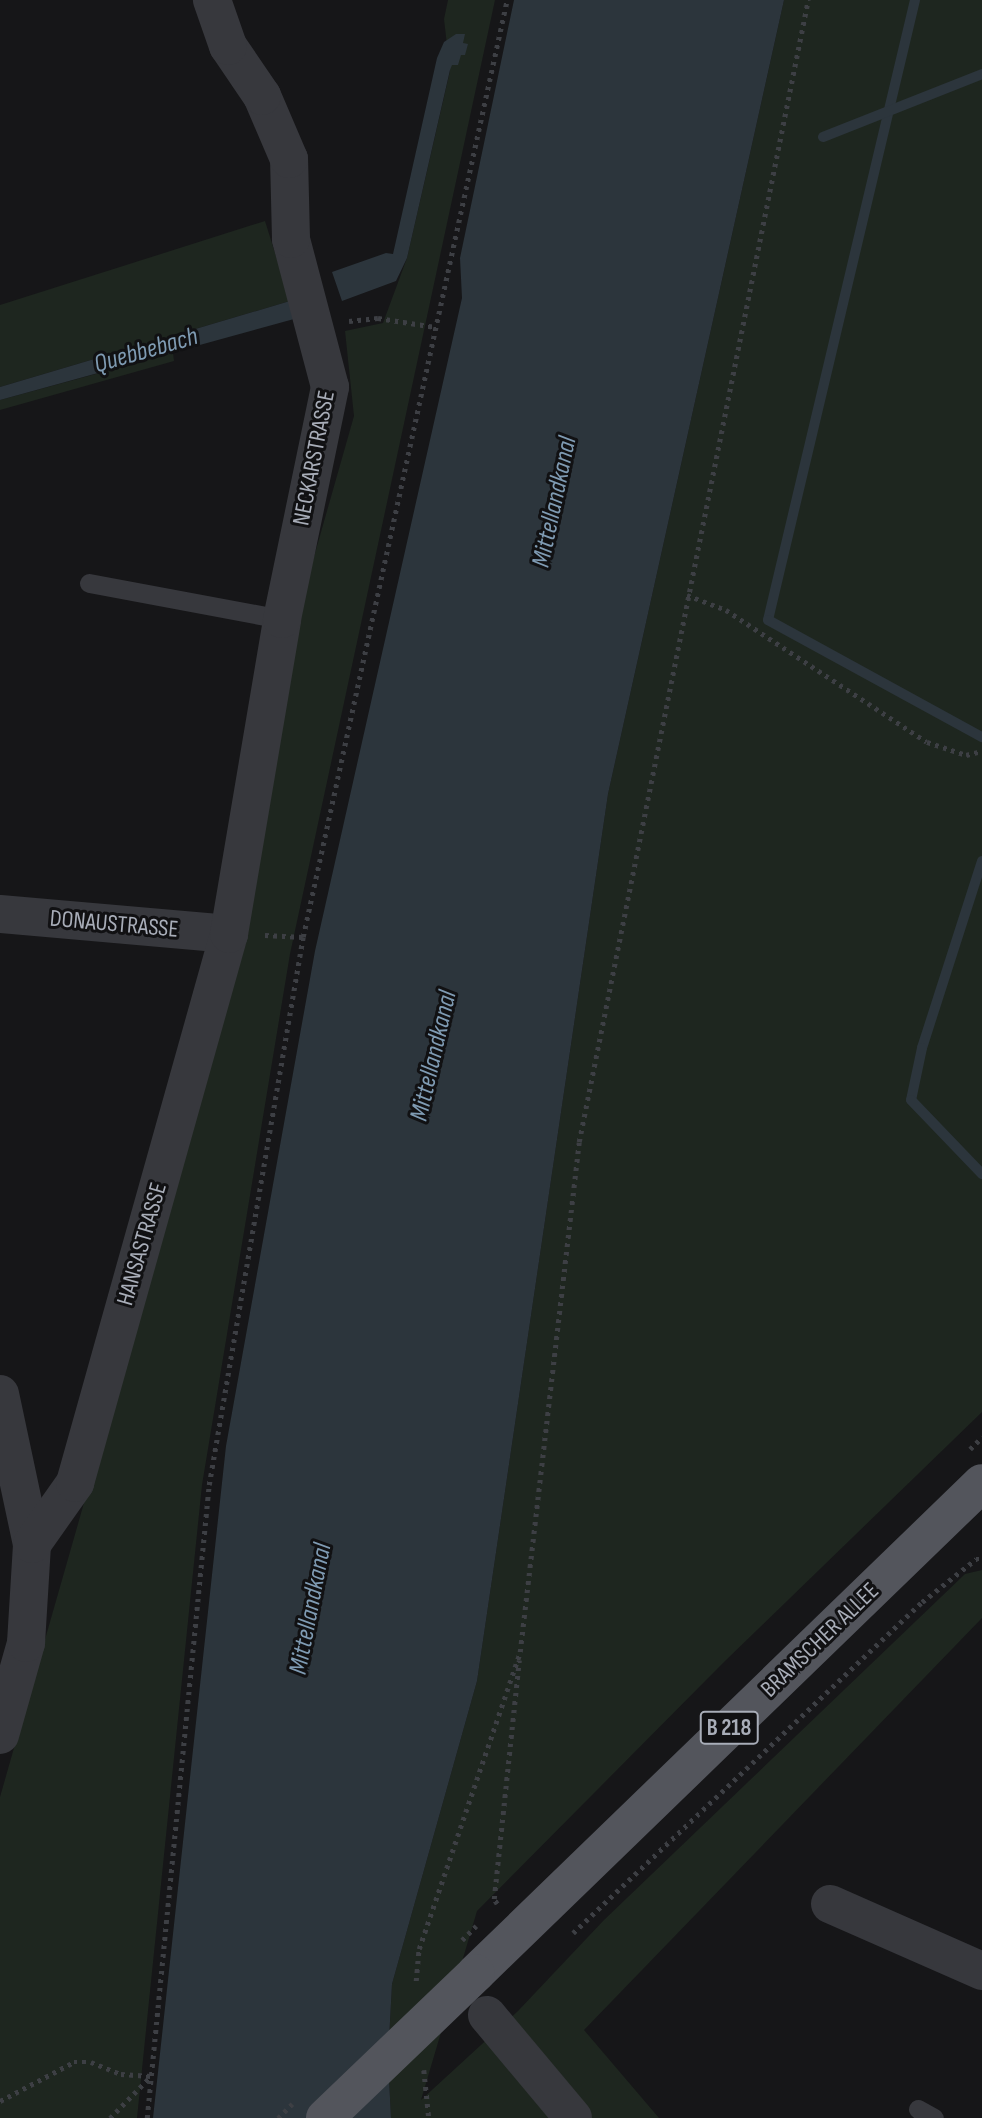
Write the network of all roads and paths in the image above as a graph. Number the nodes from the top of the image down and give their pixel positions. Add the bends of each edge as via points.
1 (212, 0) edge
2 (507, 0) edge
3 (808, 0) edge
4 (316, 324) junction
5 (435, 327) junction
6 (89, 583) dead end
7 (687, 595) junction
8 (282, 619) junction
9 (982, 751) edge
10 (0, 914) edge
11 (229, 934) junction
12 (0, 1394) edge
13 (982, 1483) edge
14 (32, 1545) junction
15 (982, 1559) edge
16 (520, 1652) junction
17 (0, 1735) edge
18 (830, 1904) dead end
19 (497, 1905) dead end
20 (566, 1940) dead end
21 (982, 1971) edge
22 (416, 1985) dead end
23 (487, 2015) dead end
24 (424, 2065) dead end
25 (151, 2076) junction
26 (0, 2101) edge
27 (110, 2118) edge
28 (147, 2118) edge
29 (325, 2118) edge
30 (429, 2118) edge
31 (573, 2118) edge

1 - 4 street, NECKARSTRASSE via 228,46 262,96 289,159 291,239
2 - 5 path
3 - 7 path
4 - 5 path via 378,318
4 - 8 street, NECKARSTRASSE via 330,387
5 - 25 path via 303,937 209,1485
6 - 8 lane
7 - 9 path via 726,610 927,742 966,755
7 - 16 path via 579,1142
8 - 11 street, NECKARSTRASSE
10 - 11 street, DONAUSTRASSE
11 - 14 street, HANSASTRASSE via 75,1482
12 - 14 street
13 - 29 main road, BRAMSCHER ALLEE / B 218, bridge
14 - 17 street via 26,1643
15 - 20 path via 922,1602
16 - 19 path via 494,1899
16 - 22 path via 419,1949
18 - 21 street
23 - 31 street
24 - 30 path
25 - 26 path via 74,2063
25 - 27 path
25 - 28 path

